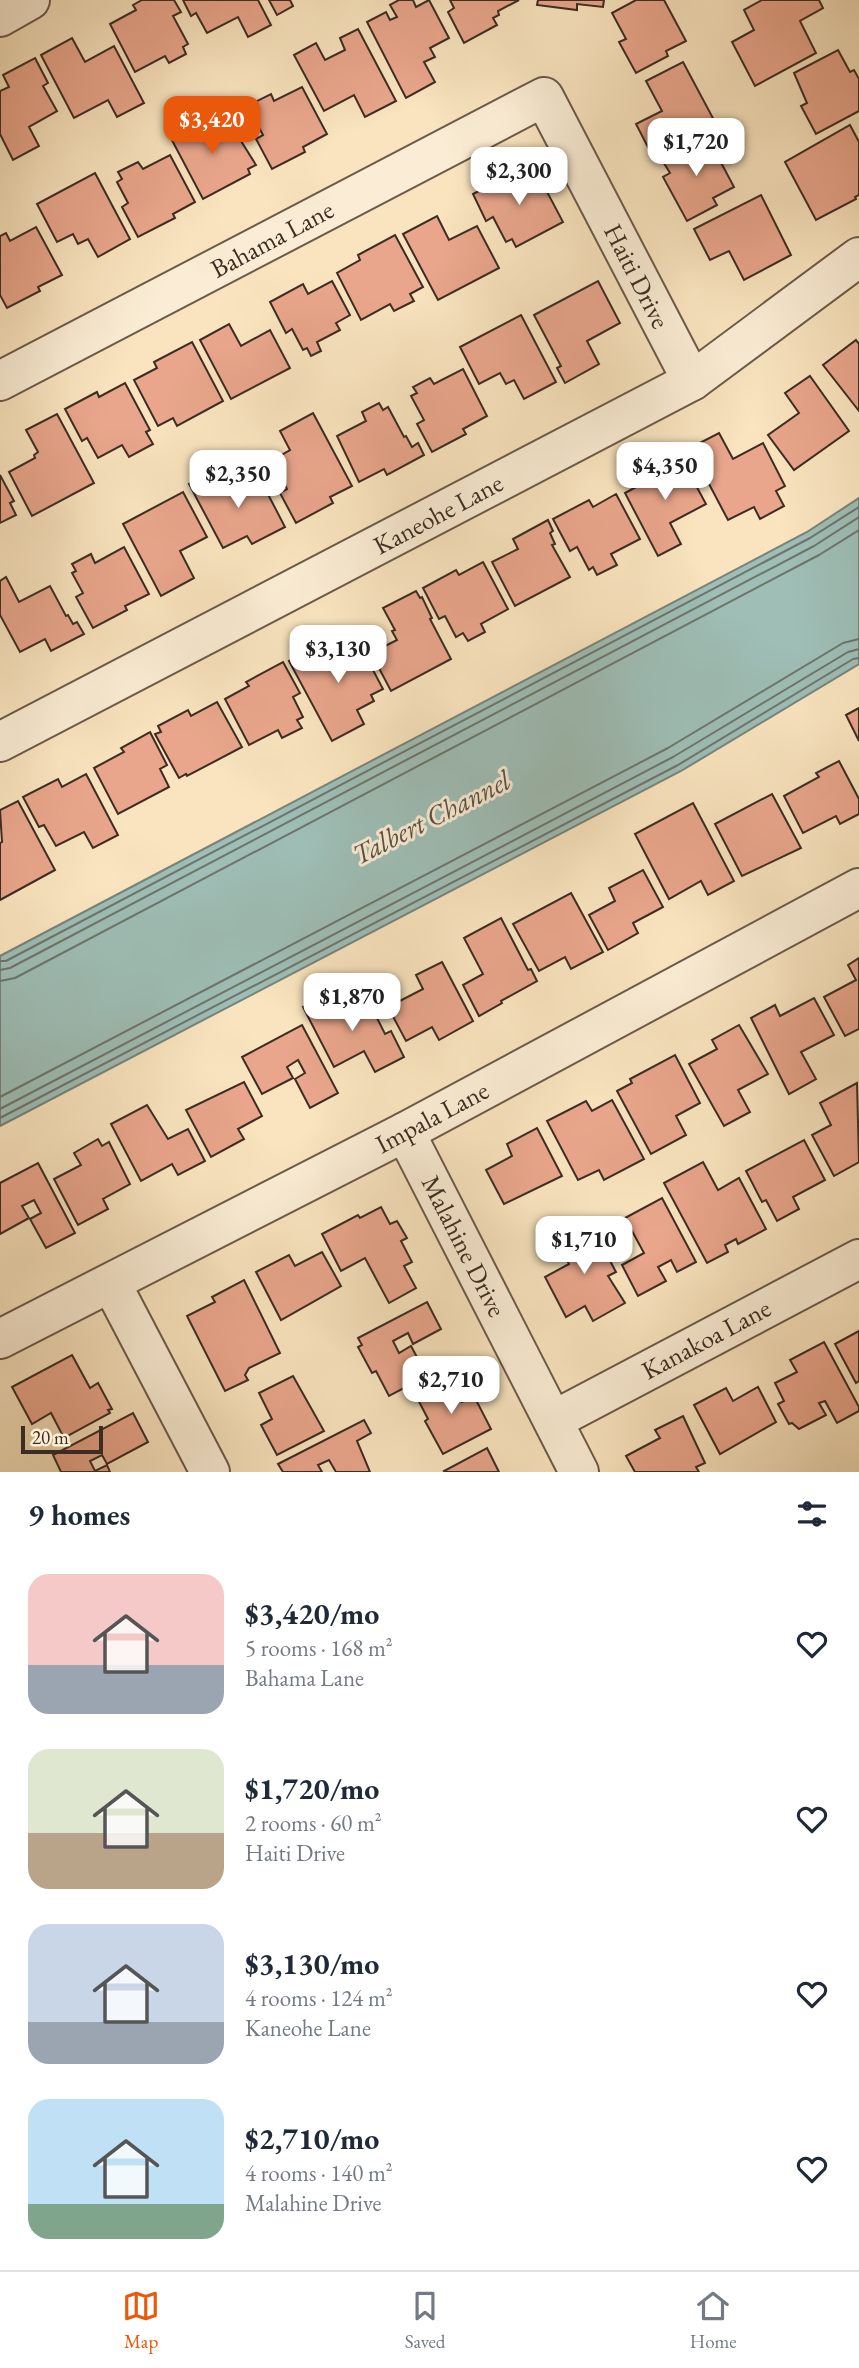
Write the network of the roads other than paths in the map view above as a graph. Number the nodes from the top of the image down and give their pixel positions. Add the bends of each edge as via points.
1 (30, 0) edge
2 (0, 17) edge
3 (544, 97) joint
4 (859, 257) edge
5 (0, 381) edge
6 (692, 382) junction
7 (0, 742) edge
8 (859, 888) edge
9 (405, 1132) junction
10 (859, 1259) edge
11 (111, 1283) junction
12 (0, 1339) edge
13 (554, 1420) junction
14 (210, 1472) edge
15 (579, 1472) edge

1 - 2 street
3 - 5 street, Bahama Lane
3 - 6 street, Haiti Drive
4 - 6 street, Kaneohe Lane
6 - 7 street, Kaneohe Lane
8 - 9 street, Impala Lane
9 - 11 street, Impala Lane
9 - 13 street, Malahine Drive
10 - 13 street, Kanakoa Lane
11 - 12 street, Impala Lane
11 - 14 street
13 - 15 street, Malahine Drive

